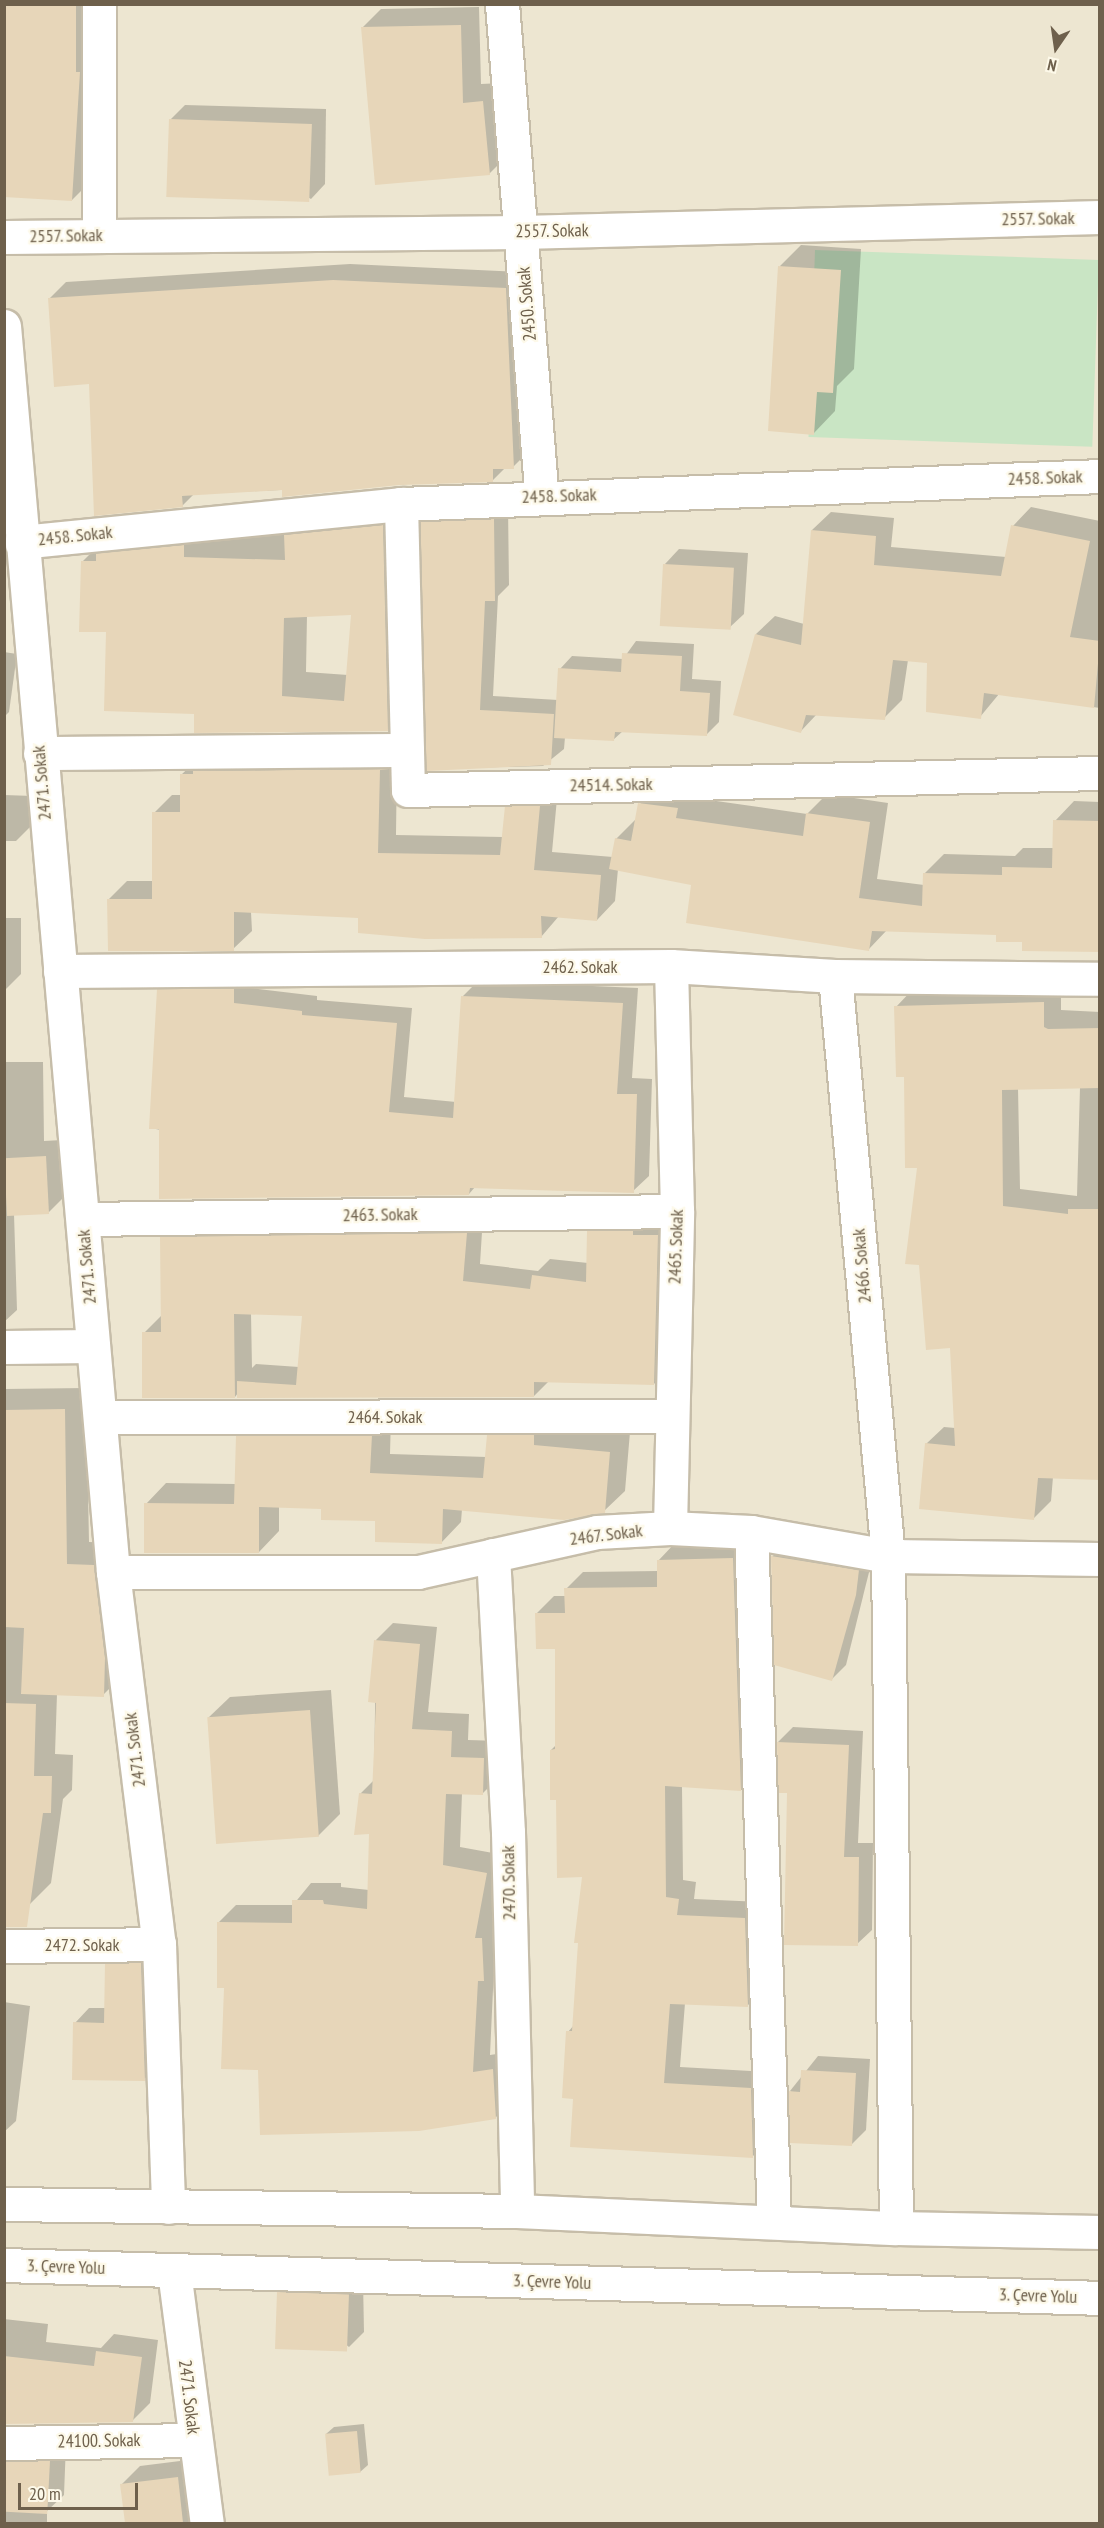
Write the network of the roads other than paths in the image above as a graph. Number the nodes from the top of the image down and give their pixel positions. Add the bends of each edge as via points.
1 (99, 4) edge
2 (502, 4) edge
3 (1100, 217) edge
4 (521, 232) junction
5 (99, 236) junction
6 (4, 237) edge
7 (4, 326) edge
8 (1100, 476) edge
9 (542, 496) junction
10 (401, 504) junction
11 (16, 560) edge
12 (407, 750) junction
13 (40, 753) junction
14 (1100, 773) edge
15 (671, 966) junction
16 (60, 970) junction
17 (835, 976) junction
18 (1100, 978) edge
19 (677, 1211) junction
20 (82, 1219) junction
21 (93, 1346) junction
22 (4, 1347) edge
23 (670, 1416) junction
24 (99, 1417) junction
25 (670, 1528) junction
26 (751, 1532) junction
27 (493, 1556) junction
28 (888, 1556) junction
29 (1100, 1559) edge
30 (113, 1572) junction
31 (159, 1944) junction
32 (4, 1946) edge
33 (4, 2204) edge
34 (168, 2207) junction
35 (517, 2211) junction
36 (774, 2222) junction
37 (896, 2228) junction
38 (1100, 2232) edge
39 (4, 2265) edge
40 (174, 2271) junction
41 (1100, 2298) edge
42 (194, 2440) junction
43 (4, 2443) edge
44 (207, 2523) edge

1 - 5 street
2 - 4 street, 2450. Sokak
3 - 4 street, 2557. Sokak
4 - 5 street, 2557. Sokak
4 - 9 street, 2450. Sokak
5 - 6 street, 2557. Sokak
7 - 11 street, 2471. Sokak
8 - 9 street, 2458. Sokak
9 - 10 street, 2458. Sokak
10 - 11 street, 2458. Sokak
10 - 12 street, 24514. Sokak
11 - 13 street, 2471. Sokak
12 - 13 street
12 - 14 street, 24514. Sokak via 408,790
13 - 16 street, 2471. Sokak
15 - 16 street, 2462. Sokak
15 - 17 street, 2462. Sokak
15 - 19 street, 2465. Sokak
16 - 20 street, 2471. Sokak
17 - 18 street, 2462. Sokak
17 - 28 street, 2466. Sokak
19 - 20 street, 2463. Sokak
19 - 23 street, 2465. Sokak
20 - 21 street, 2471. Sokak
21 - 22 street
21 - 24 street, 2471. Sokak
23 - 24 street, 2464. Sokak
23 - 25 street, 2465. Sokak
24 - 30 street, 2471. Sokak
25 - 26 street, 2467. Sokak
25 - 27 street, 2467. Sokak via 597,1532
26 - 28 street, 2467. Sokak
26 - 36 street
27 - 30 street, 2467. Sokak via 418,1572
27 - 35 street, 2470. Sokak via 508,1832
28 - 29 street, 2467. Sokak
28 - 37 street, 2466. Sokak
30 - 31 street, 2471. Sokak
31 - 32 street, 2472. Sokak
31 - 34 street, 2471. Sokak
33 - 34 street
34 - 35 street
35 - 36 street
36 - 37 street
37 - 38 street
39 - 40 street, 3. Çevre Yolu
40 - 41 street, 3. Çevre Yolu
40 - 42 street, 2471. Sokak
42 - 43 street, 24100. Sokak
42 - 44 street, 2471. Sokak

